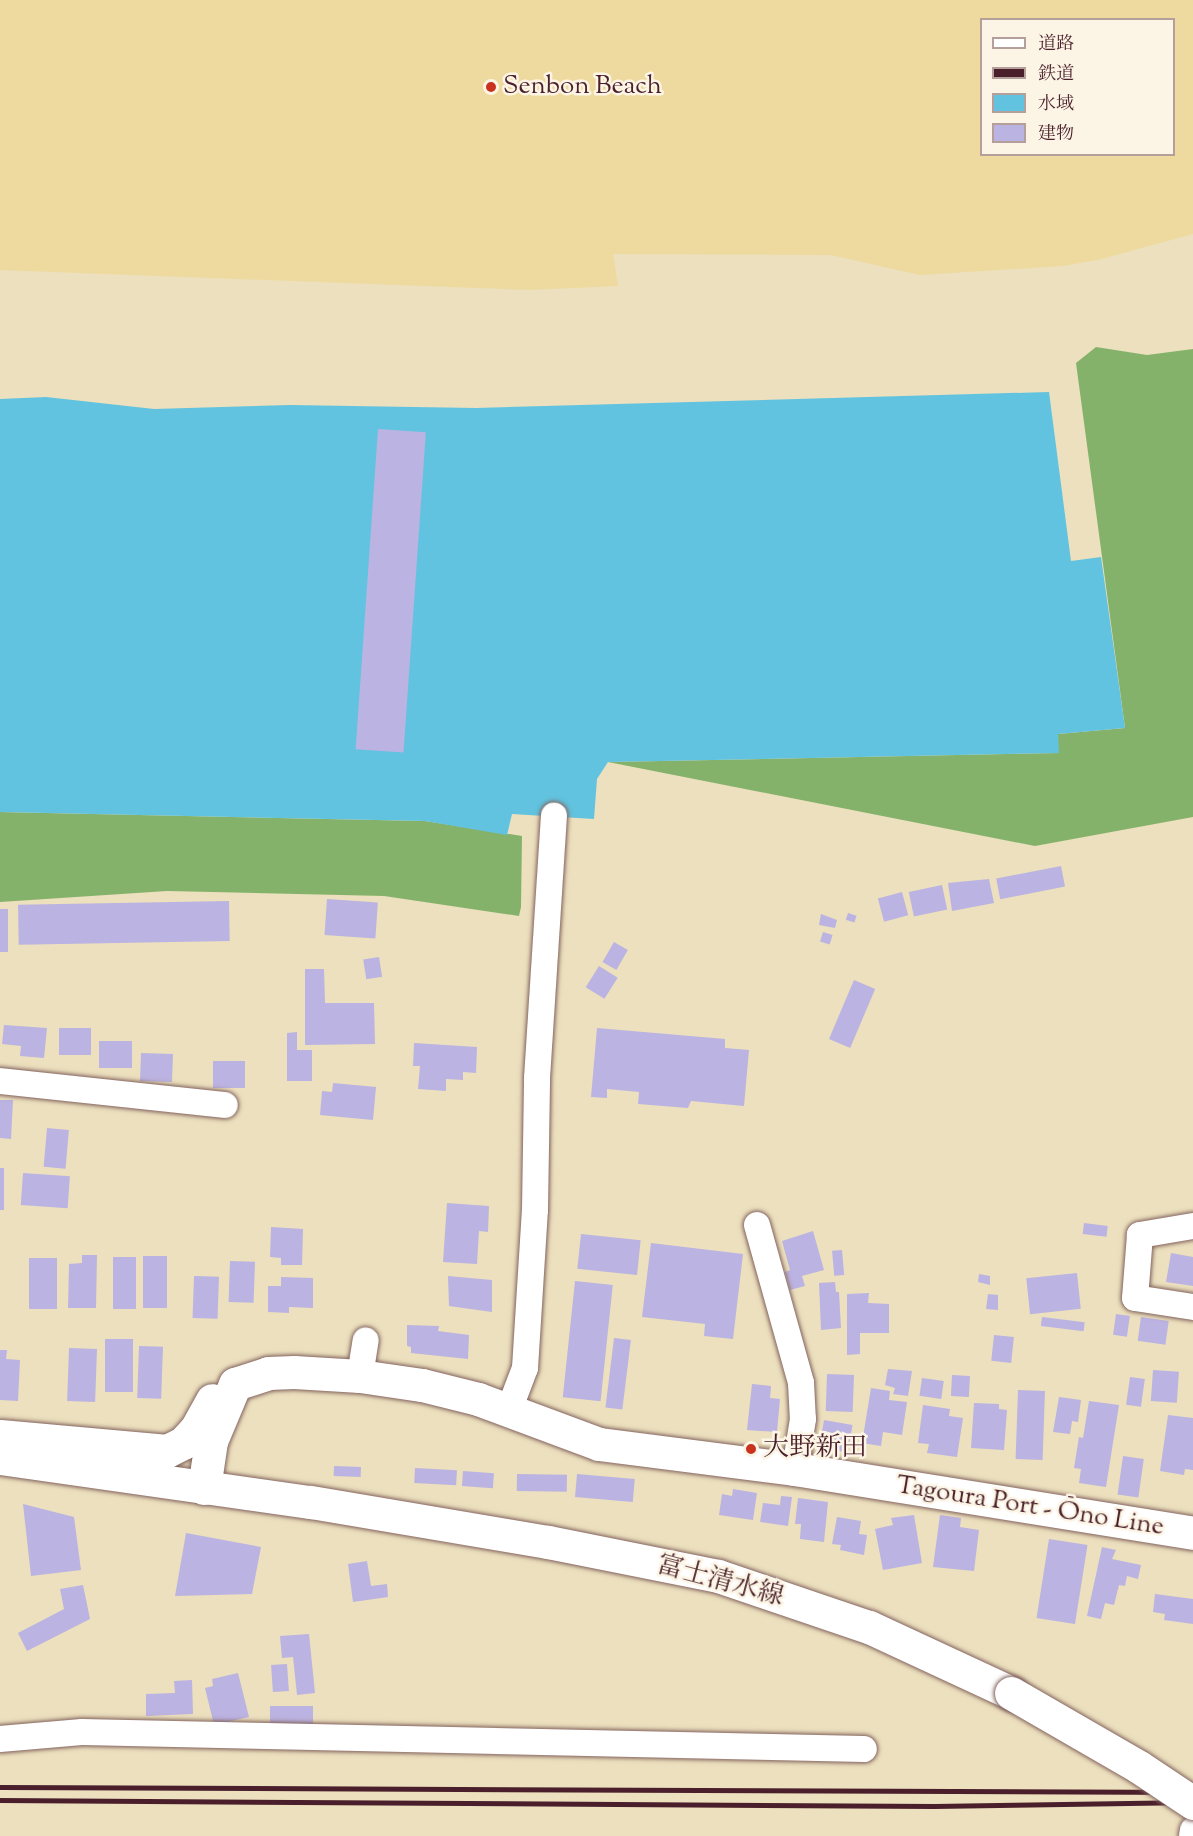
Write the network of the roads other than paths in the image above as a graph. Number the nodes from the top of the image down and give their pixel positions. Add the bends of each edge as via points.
1 (554, 816) dead end
2 (0, 1081) edge
3 (225, 1104) dead end
4 (757, 1225) dead end
5 (1193, 1226) edge
6 (1193, 1307) edge
7 (366, 1340) dead end
8 (360, 1376) junction
9 (235, 1384) junction
10 (509, 1410) junction
11 (0, 1436) edge
12 (0, 1458) edge
13 (795, 1469) junction
14 (204, 1488) junction
15 (1193, 1533) edge
16 (0, 1739) edge
17 (864, 1749) dead end
18 (1193, 1803) edge
19 (1193, 1830) edge
20 (1192, 1836) edge

1 - 10 street via 537,1078 535,1210 525,1368
2 - 3 street
4 - 13 street via 801,1383 803,1419
5 - 6 street via 1140,1235 1135,1298
7 - 8 street
8 - 9 main road, Tagoura Port - Ōno Line via 268,1373
8 - 10 main road, Tagoura Port - Ōno Line via 422,1385
9 - 11 main road, Tagoura Port - Ōno Line via 216,1395 183,1443 167,1451
9 - 14 main road via 212,1441
10 - 13 main road, Tagoura Port - Ōno Line via 599,1444
12 - 14 main road, 富士清水線
13 - 15 main road, Tagoura Port - Ōno Line
14 - 18 main road, 富士清水線, bridge via 526,1539 718,1576 868,1627 1011,1693
16 - 17 street via 82,1732
19 - 20 street

